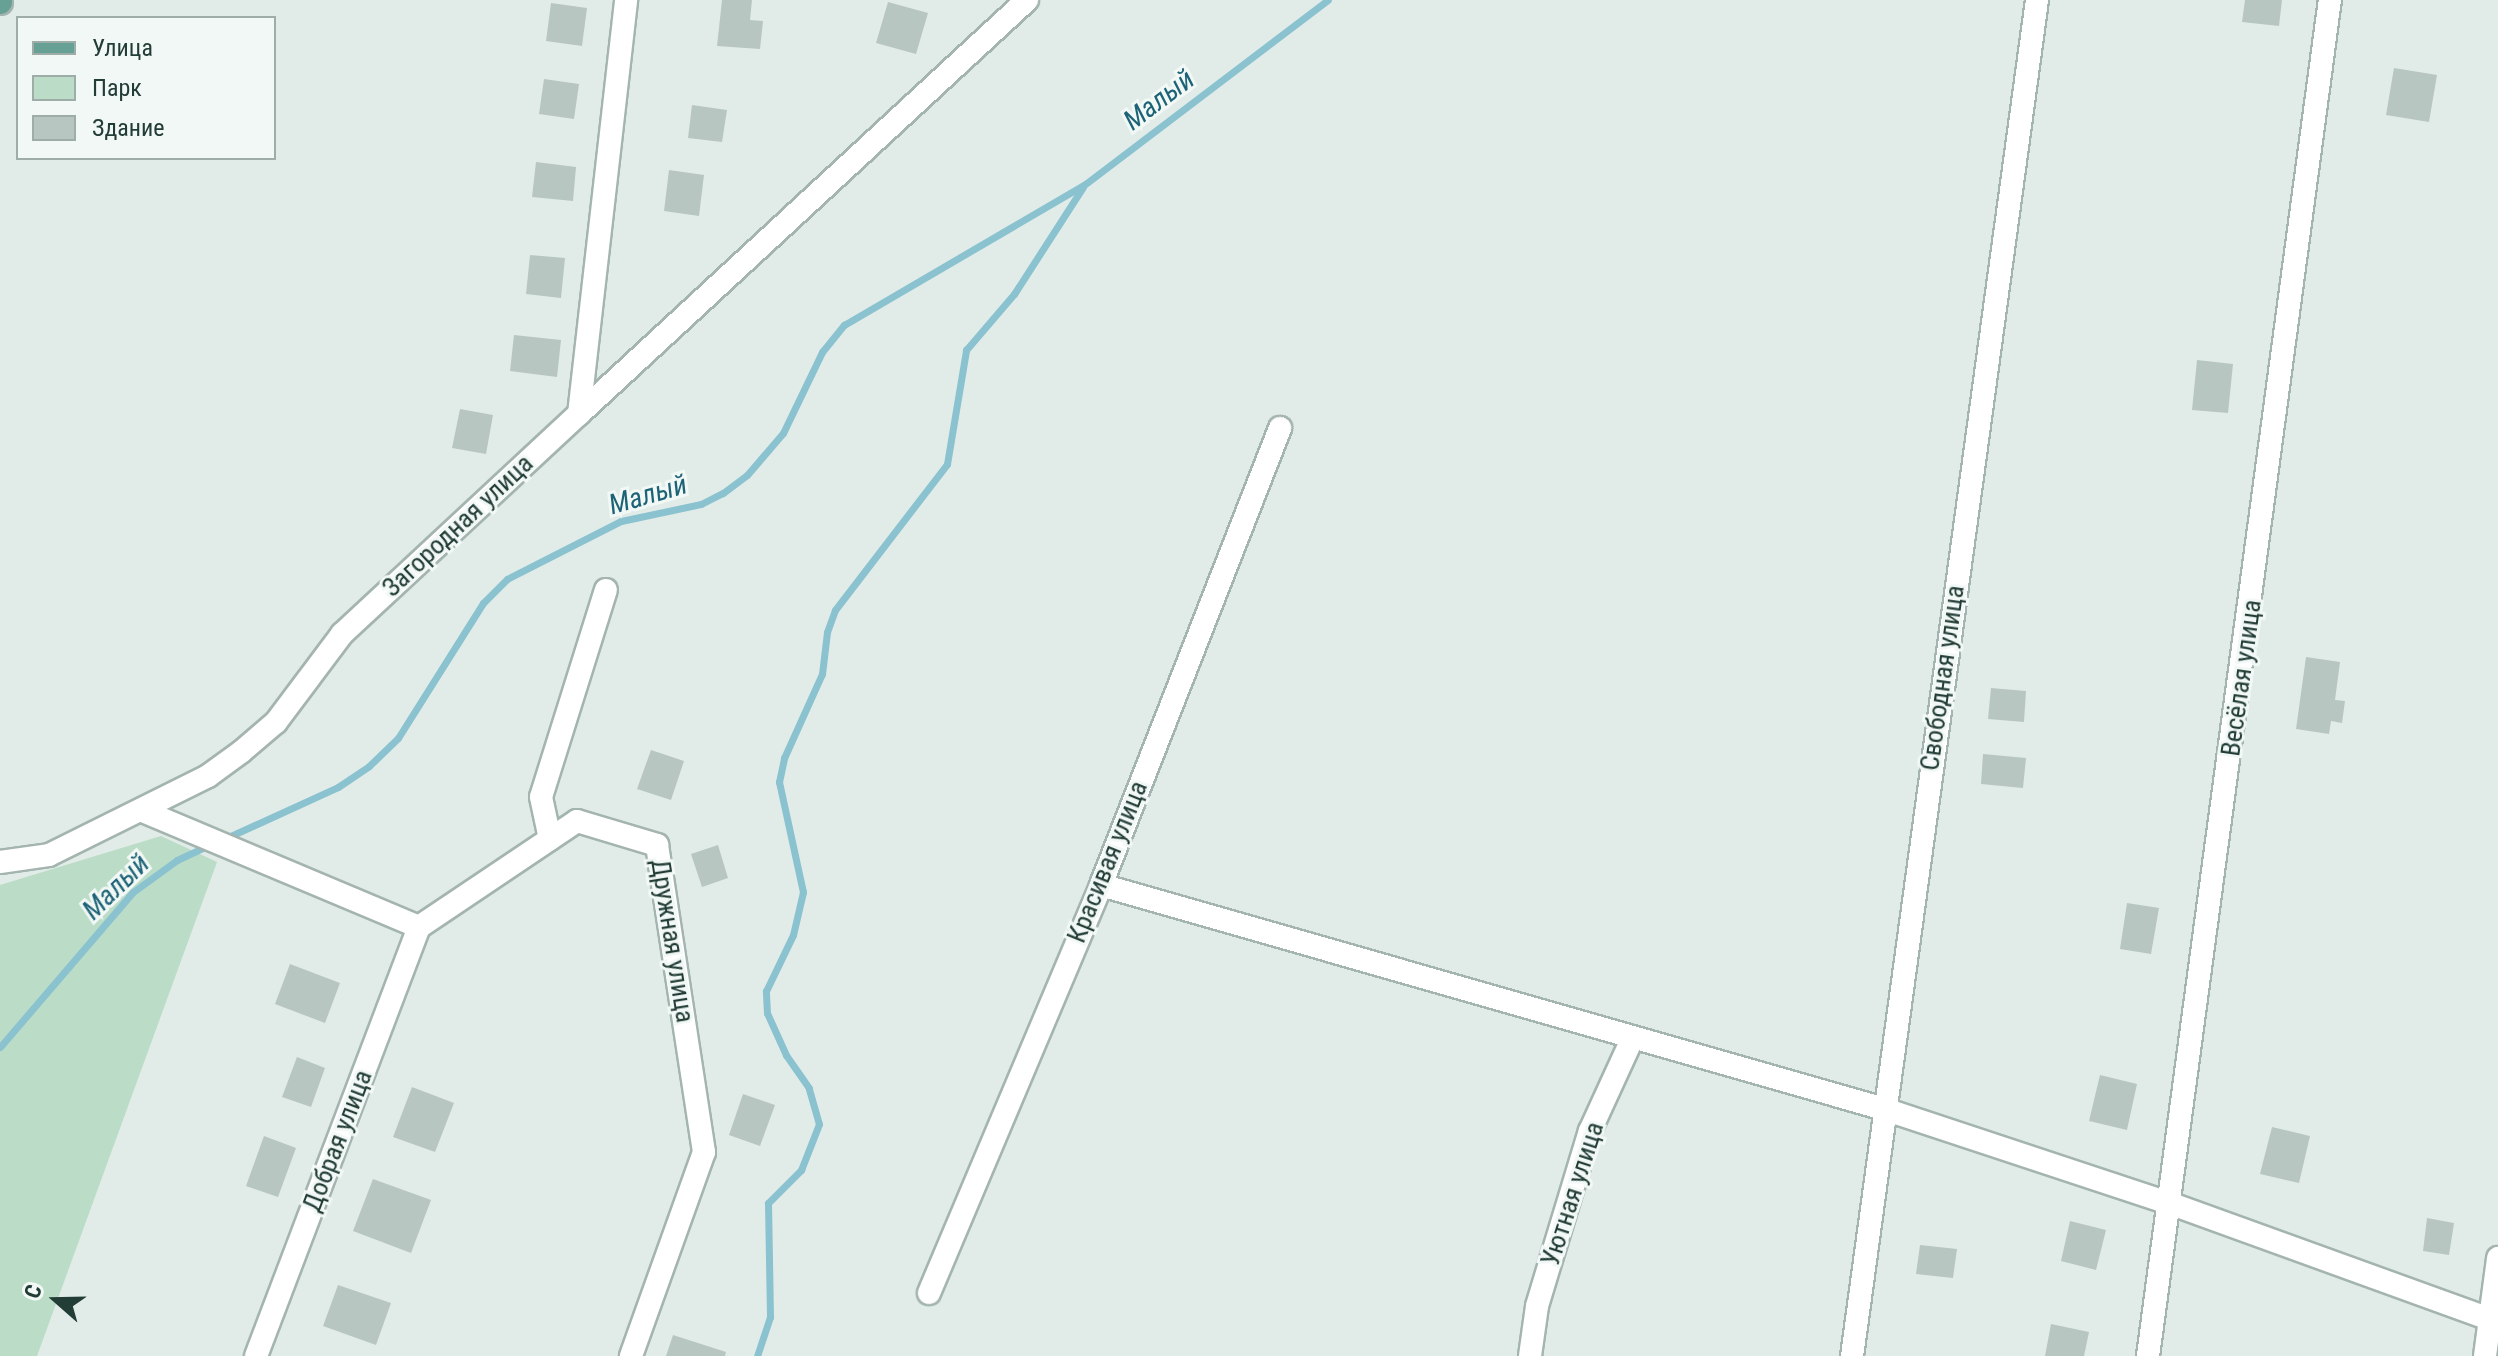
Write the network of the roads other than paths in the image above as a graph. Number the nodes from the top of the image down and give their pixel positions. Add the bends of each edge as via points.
1 (626, 0) edge
2 (1027, 0) edge
3 (2037, 0) edge
4 (2330, 0) edge
5 (579, 414) junction
6 (1280, 428) dead end
7 (606, 590) dead end
8 (143, 811) junction
9 (550, 839) junction
10 (0, 862) edge
11 (1101, 885) junction
12 (419, 927) junction
13 (1633, 1037) junction
14 (1884, 1109) junction
15 (2169, 1203) junction
16 (2498, 1258) edge
17 (929, 1293) dead end
18 (2494, 1321) edge
19 (256, 1356) edge
20 (631, 1356) edge
21 (1530, 1356) edge
22 (1852, 1356) edge
23 (2148, 1356) edge
24 (2485, 1356) edge

1 - 5 street
2 - 5 street, Загородная улица
3 - 14 street, Свободная улица
4 - 15 street, Весёлая улица
5 - 8 street, Загородная улица via 342,634 276,722 208,776
6 - 11 street, Красивая улица
7 - 9 street via 541,797
8 - 10 street, Загородная улица via 49,855
8 - 12 street
9 - 12 street, Дружная улица
9 - 20 street, Дружная улица via 577,821 657,845 704,1152
11 - 13 street
11 - 17 street, Красивая улица
12 - 19 street, Добрая улица
13 - 14 street
13 - 21 street, Уютная улица via 1590,1131 1537,1306
14 - 15 street
14 - 22 street, Свободная улица
15 - 18 street
15 - 23 street, Весёлая улица
16 - 18 street
18 - 24 street

